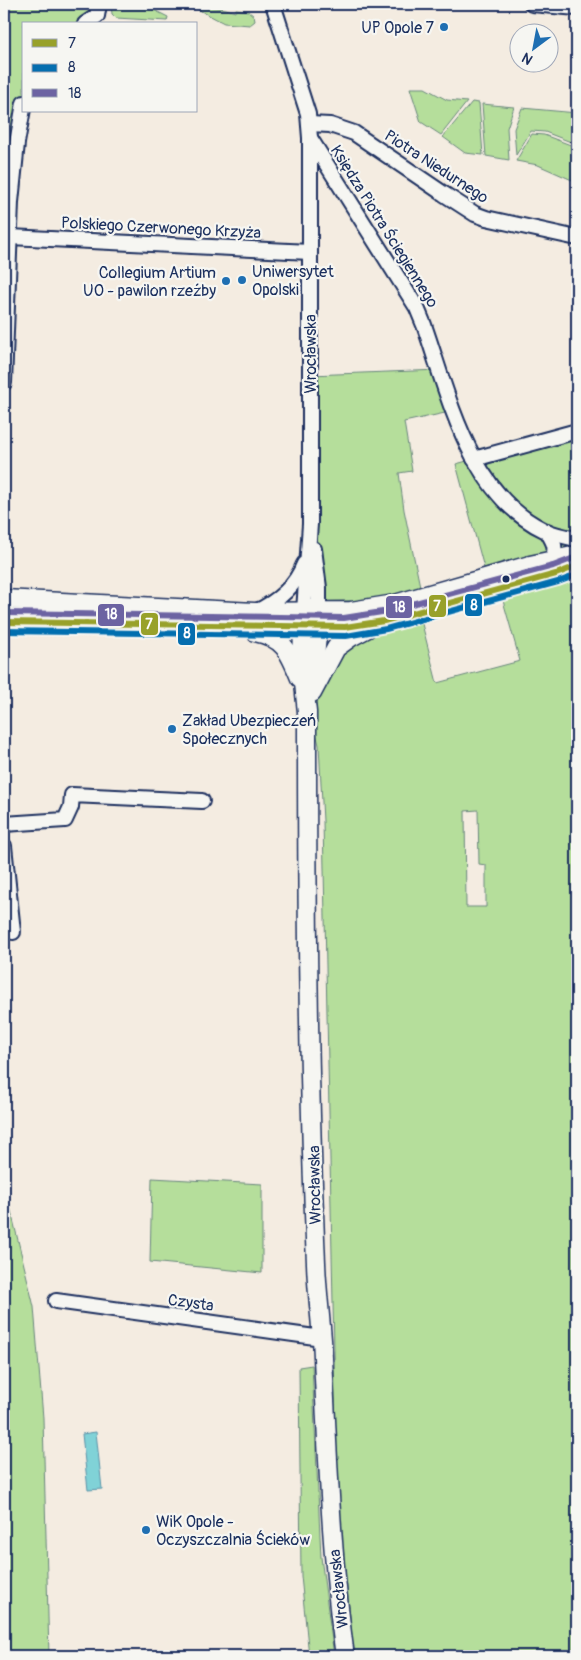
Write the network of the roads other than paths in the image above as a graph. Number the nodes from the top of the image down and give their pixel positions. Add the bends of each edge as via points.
1 (273, 4) edge
2 (532, 4) edge
3 (577, 8) edge
4 (23, 112) edge
5 (310, 131) junction
6 (10, 237) junction
7 (577, 238) edge
8 (310, 252) junction
9 (4, 383) edge
10 (577, 431) edge
11 (474, 459) junction
12 (310, 524) junction
13 (547, 531) junction
14 (577, 540) edge
15 (577, 555) edge
16 (307, 556) junction
17 (552, 560) junction
18 (577, 566) edge
19 (4, 600) edge
20 (254, 612) junction
21 (311, 619) junction
22 (384, 621) junction
23 (4, 622) edge
24 (230, 626) junction
25 (308, 691) junction
26 (202, 801) dead end
27 (4, 824) edge
28 (4, 846) edge
29 (13, 932) dead end
30 (56, 1301) dead end
31 (322, 1338) junction
32 (345, 1656) edge

1 - 5 street via 308,114
2 - 3 street
4 - 6 street via 14,171
5 - 7 street, Piotra Niedurnego via 330,125 365,139 475,214
5 - 8 street, Wrocławska
5 - 11 street, Księdza Piotra Ściegiennego via 417,308
6 - 8 street, Polskiego Czerwonego Krzyża
6 - 9 street
8 - 12 street, Wrocławska
10 - 11 street
11 - 13 street, Księdza Piotra Ściegiennego via 508,504 525,519
12 - 16 street, Wrocławska
12 - 21 street, Wrocławska via 319,588
13 - 14 street, Księdza Piotra Ściegiennego
13 - 17 street via 555,551
15 - 17 main road
16 - 20 street via 291,587
16 - 21 street, Wrocławska
17 - 21 main road via 417,598
18 - 22 main road
19 - 20 main road
20 - 21 main road
21 - 22 main road via 346,626
21 - 24 main road
21 - 25 main road, Wrocławska
22 - 25 main road via 336,648
23 - 24 main road
24 - 25 main road via 266,634 279,641 288,651
25 - 31 main road, Wrocławska via 309,997 316,1261
26 - 27 street via 72,795 72,807 65,820
28 - 29 street
30 - 31 street, Czysta
31 - 32 main road, Wrocławska via 328,1472

